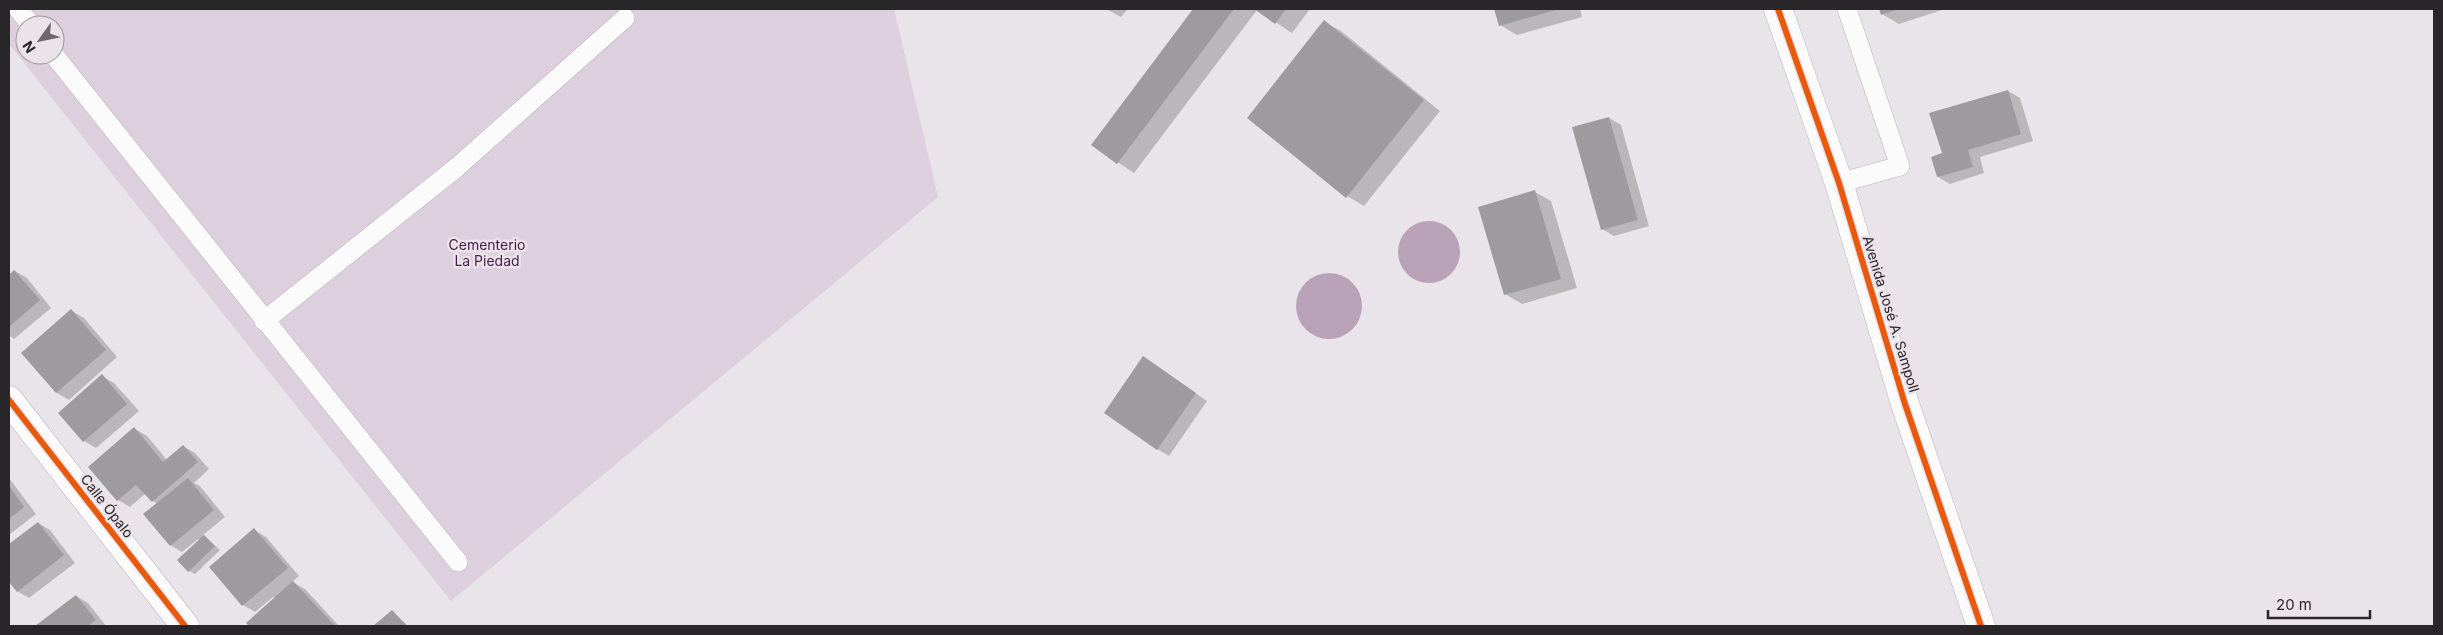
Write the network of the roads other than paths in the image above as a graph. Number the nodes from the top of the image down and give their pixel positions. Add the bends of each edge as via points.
1 (1778, 9) edge
2 (1847, 9) edge
3 (625, 18) dead end
4 (62, 65) edge
5 (1838, 183) junction
6 (264, 321) junction
7 (9, 400) edge
8 (458, 562) dead end
9 (185, 626) edge
10 (1981, 626) edge

1 - 5 street, Avenida José A. Sampoll
2 - 5 lane via 1900,166
3 - 6 lane via 456,168
4 - 6 lane
5 - 10 street, Avenida José A. Sampoll via 1905,404
6 - 8 lane
7 - 9 street, Calle Ópalo

